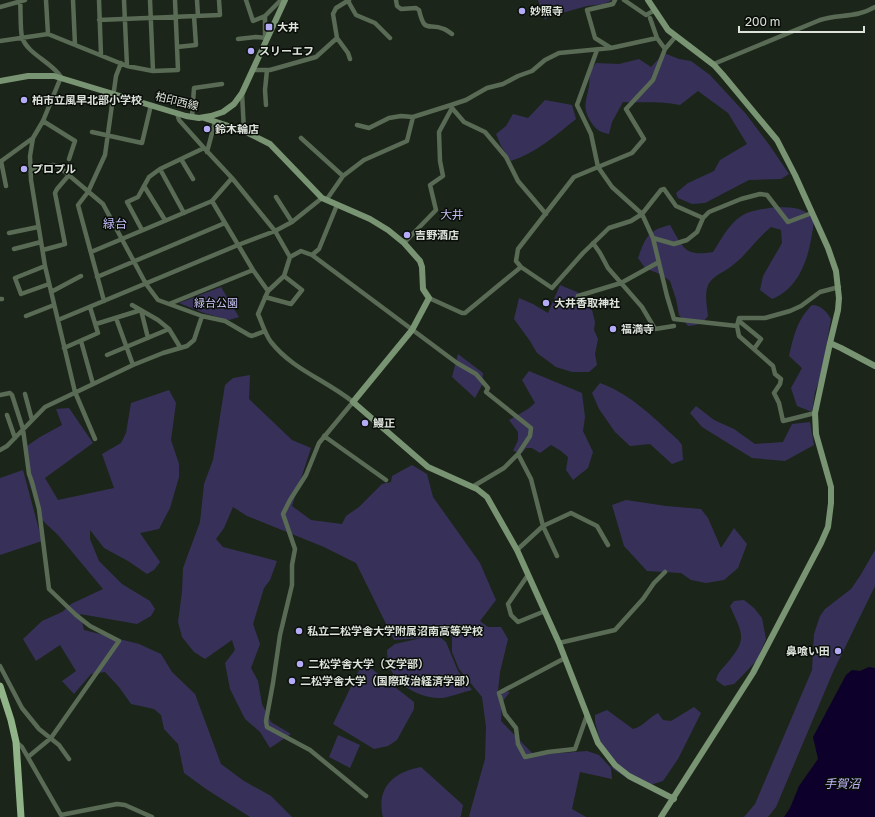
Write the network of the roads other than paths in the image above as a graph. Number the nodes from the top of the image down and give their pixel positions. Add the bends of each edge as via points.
1 (22, 0) edge
2 (46, 0) edge
3 (73, 0) edge
4 (99, 0) edge
5 (124, 0) edge
6 (150, 0) edge
7 (174, 0) edge
8 (197, 0) edge
9 (219, 0) edge
10 (246, 0) edge
11 (281, 0) edge
12 (286, 0) edge
13 (348, 0) edge
14 (396, 0) edge
15 (615, 0) edge
16 (624, 0) edge
17 (648, 0) edge
18 (0, 7) edge
19 (873, 9) edge
20 (655, 10) junction
21 (196, 16) junction
22 (265, 16) junction
23 (175, 17) junction
24 (151, 18) junction
25 (650, 18) dead end
26 (125, 19) junction
27 (99, 20) junction
28 (48, 34) junction
29 (452, 34) dead end
30 (676, 36) junction
31 (22, 38) junction
32 (268, 38) junction
33 (336, 38) junction
34 (390, 38) dead end
35 (657, 38) junction
36 (238, 39) dead end
37 (0, 41) edge
38 (75, 45) junction
39 (177, 46) junction
40 (611, 48) junction
41 (665, 49) junction
42 (597, 50) junction
43 (101, 55) junction
44 (350, 59) dead end
45 (121, 63) junction
46 (714, 65) junction
47 (127, 66) junction
48 (253, 70) junction
49 (268, 70) junction
50 (153, 71) junction
51 (60, 77) junction
52 (0, 81) edge
53 (222, 84) dead end
54 (242, 93) junction
55 (114, 94) junction
56 (151, 105) junction
57 (266, 105) dead end
58 (451, 107) junction
59 (177, 114) junction
60 (192, 117) junction
61 (413, 117) junction
62 (204, 118) junction
63 (43, 121) junction
64 (215, 122) junction
65 (357, 125) dead end
66 (244, 131) junction
67 (92, 132) dead end
68 (108, 135) junction
69 (32, 138) junction
70 (301, 138) dead end
71 (206, 150) junction
72 (69, 159) dead end
73 (181, 159) junction
74 (1, 162) edge
75 (598, 168) junction
76 (160, 169) junction
77 (30, 170) junction
78 (68, 175) junction
79 (342, 176) junction
80 (232, 178) junction
81 (193, 179) dead end
82 (6, 186) dead end
83 (144, 186) junction
84 (88, 192) junction
85 (276, 197) dead end
86 (325, 198) junction
87 (212, 201) junction
88 (337, 206) junction
89 (184, 213) junction
90 (812, 213) junction
91 (546, 214) junction
92 (642, 214) junction
93 (703, 218) junction
94 (165, 220) junction
95 (292, 222) junction
96 (225, 223) junction
97 (38, 227) junction
98 (142, 230) junction
99 (275, 231) junction
100 (9, 233) dead end
101 (654, 238) junction
102 (122, 239) junction
103 (41, 242) junction
104 (404, 243) junction
105 (593, 243) junction
106 (238, 245) junction
107 (14, 249) dead end
108 (43, 250) junction
109 (91, 252) junction
110 (312, 255) junction
111 (290, 257) junction
112 (134, 262) junction
113 (659, 262) junction
114 (45, 266) junction
115 (521, 267) junction
116 (253, 270) junction
117 (81, 276) dead end
118 (98, 276) junction
119 (284, 276) junction
120 (621, 283) junction
121 (49, 284) junction
122 (146, 284) junction
123 (838, 287) junction
124 (268, 291) junction
125 (51, 292) junction
126 (578, 296) dead end
127 (265, 297) junction
128 (430, 298) junction
129 (104, 301) junction
130 (169, 304) junction
131 (54, 305) junction
132 (132, 305) dead end
133 (90, 306) junction
134 (141, 310) junction
135 (26, 316) dead end
136 (202, 316) junction
137 (116, 318) junction
138 (58, 320) junction
139 (96, 324) junction
140 (738, 324) junction
141 (674, 326) dead end
142 (169, 329) junction
143 (412, 330) junction
144 (265, 331) junction
145 (148, 338) junction
146 (81, 341) junction
147 (830, 343) junction
148 (126, 347) junction
149 (180, 347) junction
150 (64, 348) junction
151 (754, 349) junction
152 (107, 355) dead end
153 (132, 365) junction
154 (875, 366) edge
155 (93, 384) junction
156 (74, 392) junction
157 (25, 394) dead end
158 (0, 395) edge
159 (353, 402) junction
160 (815, 413) junction
161 (7, 415) dead end
162 (32, 420) junction
163 (23, 430) junction
164 (324, 436) junction
165 (15, 438) junction
166 (95, 439) dead end
167 (0, 450) edge
168 (518, 454) junction
169 (386, 480) dead end
170 (472, 487) junction
171 (543, 526) junction
172 (608, 545) dead end
173 (517, 550) junction
174 (557, 556) dead end
175 (665, 572) dead end
176 (528, 575) junction
177 (545, 611) junction
178 (559, 642) junction
179 (565, 658) junction
180 (0, 666) edge
181 (0, 686) edge
182 (587, 715) junction
183 (52, 738) junction
184 (16, 742) junction
185 (28, 757) junction
186 (69, 759) dead end
187 (366, 796) dead end
188 (674, 799) junction
189 (62, 816) edge
190 (21, 817) edge
191 (152, 817) edge
192 (661, 817) edge

1 - 18 street
1 - 31 street
2 - 28 street
3 - 38 street
4 - 27 street
5 - 26 street
6 - 24 street
7 - 23 street
8 - 21 street
9 - 21 street via 220,15
10 - 22 street via 253,21
11 - 22 street
12 - 32 street, 柏印西線
13 - 33 street via 336,8 333,14
13 - 34 street via 356,15 375,23
14 - 29 street via 397,6 401,9 419,10 422,22 428,27 444,28
15 - 40 street via 612,4 587,10 595,38
16 - 20 street via 646,15
17 - 20 street
19 - 46 street via 851,16 820,20
20 - 30 street
21 - 23 street
21 - 39 street via 196,45
22 - 32 street via 265,34
23 - 24 street
23 - 39 street
24 - 26 street
24 - 50 street
25 - 35 street
26 - 27 street
26 - 47 street
27 - 43 street
28 - 31 street
28 - 38 street
30 - 41 street
30 - 46 street
31 - 37 street
31 - 51 street via 29,48 57,71
32 - 36 street
32 - 48 street, 柏印西線
33 - 44 street
33 - 49 street via 316,57
35 - 40 street
35 - 41 street
38 - 43 street
39 - 50 street via 178,70
40 - 42 street
41 - 75 street via 653,80 626,109 644,139 632,153
42 - 58 street via 559,54 545,60 532,71 487,88
42 - 75 street via 577,105 591,134
43 - 45 street
45 - 47 street
45 - 55 street via 116,76
46 - 90 street via 777,140
47 - 50 street
48 - 49 street
48 - 54 street, 柏印西線
49 - 57 street
51 - 52 street, 柏印西線 via 38,75
51 - 55 street, 柏印西線
51 - 63 street
53 - 60 street via 194,88
54 - 62 street, 柏印西線 via 229,108
54 - 66 street
55 - 56 street, 柏印西線
55 - 68 street
56 - 59 street, 柏印西線
56 - 68 street via 142,143
58 - 61 street
58 - 91 street via 464,122 485,132 506,157 518,181
58 - 104 street via 439,132 443,176 430,185 436,210
59 - 60 street, 柏印西線
59 - 71 street via 179,120
60 - 62 street, 柏印西線
61 - 65 street via 389,118 369,128
61 - 79 street via 406,141 364,160
62 - 64 street
63 - 69 street
63 - 72 street via 75,141
64 - 66 street
64 - 71 street
66 - 86 street via 270,144
67 - 68 street
68 - 84 street via 105,155
69 - 74 street
69 - 77 street
70 - 79 street
71 - 73 street
71 - 80 street
73 - 76 street
73 - 81 street
74 - 82 street
75 - 91 street via 574,177
75 - 92 street via 612,187
76 - 83 street
76 - 89 street
77 - 78 street via 53,165
77 - 97 street
78 - 84 street
78 - 108 street via 56,193 65,244
79 - 86 street
80 - 87 street
80 - 99 street
83 - 94 street
83 - 98 street via 138,197 127,202
84 - 102 street via 103,204
84 - 109 street via 78,205
85 - 95 street
86 - 88 street
86 - 95 street
87 - 89 street
87 - 96 street
88 - 104 street via 370,219
88 - 110 street via 319,249
89 - 94 street
90 - 93 street via 788,222 767,195 760,194 709,212
90 - 123 street via 836,271
91 - 115 street via 518,249 516,261
92 - 93 street via 664,189 676,206
92 - 101 street
92 - 105 street via 631,221 609,228
93 - 101 street via 697,232 686,240 674,244
94 - 98 street
95 - 99 street
96 - 106 street
96 - 112 street
97 - 100 street
97 - 103 street
98 - 102 street
99 - 106 street
99 - 111 street
101 - 113 street
102 - 109 street
102 - 112 street
103 - 107 street
103 - 108 street
104 - 128 street via 420,261 423,289
105 - 115 street via 552,288
105 - 120 street via 608,268
106 - 116 street
106 - 122 street
108 - 114 street
109 - 118 street
110 - 111 street via 301,251
110 - 143 street
111 - 119 street
112 - 118 street
112 - 122 street
113 - 120 street
113 - 140 street via 674,319
114 - 121 street
114 - 121 street via 15,278 21,294
115 - 128 street via 466,313
116 - 124 street
116 - 130 street
117 - 125 street
118 - 129 street
119 - 124 street
119 - 127 street via 302,290 291,304
120 - 126 street
120 - 141 street via 642,306 655,329
121 - 125 street
122 - 129 street
122 - 130 street via 158,300
123 - 140 street via 820,292 790,311 765,318 739,318
123 - 147 street via 838,310
124 - 127 street
125 - 131 street
127 - 144 street via 258,314
128 - 143 street
129 - 133 street
130 - 136 street
131 - 135 street
131 - 138 street
132 - 134 street
133 - 138 street
133 - 139 street
134 - 137 street
134 - 142 street
134 - 145 street
136 - 144 street via 225,321 249,336
136 - 149 street via 194,340 187,346
137 - 139 street
137 - 148 street
138 - 150 street
139 - 146 street via 98,333
140 - 151 street via 739,336
140 - 151 street via 761,339
142 - 145 street
142 - 149 street
143 - 159 street
143 - 168 street via 476,374 488,388 486,392 532,428 530,436
144 - 159 street via 270,341 289,361
145 - 148 street
146 - 150 street
146 - 155 street
147 - 154 street
147 - 160 street
148 - 152 street
148 - 153 street
149 - 153 street
150 - 156 street
151 - 160 street via 772,366 775,374 781,379 774,393 783,421
153 - 155 street
155 - 156 street
156 - 162 street via 45,407
156 - 166 street
157 - 162 street
158 - 163 street via 12,395
159 - 164 street
159 - 170 street via 428,467
160 - 188 street via 818,444 831,487 828,527 753,674
161 - 165 street
162 - 163 street
163 - 165 street
163 - 183 street via 29,474 39,509 49,589 90,626 119,641
164 - 169 street
164 - 187 street via 306,475 283,514 295,549 292,586 280,635 266,721 267,728 310,750
165 - 167 street
168 - 170 street via 504,468
168 - 171 street via 531,479
170 - 173 street via 487,496
171 - 172 street via 571,513 597,526
171 - 173 street
171 - 174 street
173 - 176 street
175 - 178 street via 615,630
176 - 177 street
176 - 177 street via 508,604 511,615 518,622
177 - 178 street
178 - 179 street
179 - 182 street
179 - 182 street via 499,693 505,714 516,728 518,744 525,757 574,749
180 - 183 street via 22,708 39,729
181 - 184 main road
182 - 188 street via 598,743 615,765 629,776
183 - 185 street
183 - 186 street
184 - 185 street
184 - 190 main road
185 - 189 street
188 - 192 street
189 - 191 street via 118,804

